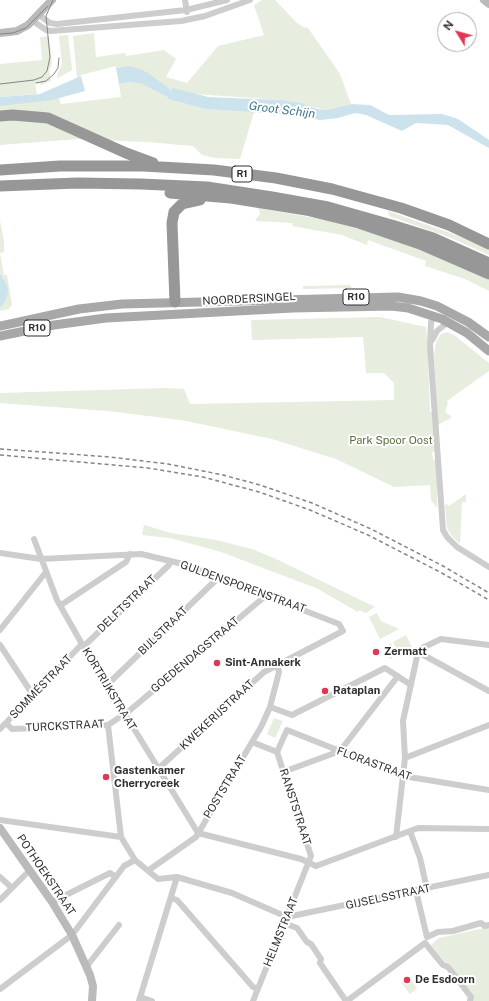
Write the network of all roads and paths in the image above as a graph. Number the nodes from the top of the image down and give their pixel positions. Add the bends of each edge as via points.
1 (52, 0) edge
2 (185, 0) edge
3 (227, 0) edge
4 (250, 0) edge
5 (484, 0) edge
6 (489, 4) edge
7 (186, 10) junction
8 (42, 17) junction
9 (188, 20) junction
10 (33, 21) junction
11 (78, 22) junction
12 (79, 29) junction
13 (46, 30) junction
14 (0, 33) edge
15 (0, 116) edge
16 (0, 163) edge
17 (163, 167) junction
18 (29, 168) junction
19 (0, 170) edge
20 (141, 184) junction
21 (0, 186) edge
22 (231, 198) junction
23 (489, 244) edge
24 (489, 263) edge
25 (489, 274) edge
26 (175, 302) junction
27 (176, 314) junction
28 (435, 316) junction
29 (448, 322) junction
30 (0, 326) edge
31 (0, 336) edge
32 (489, 337) edge
33 (430, 346) junction
34 (489, 351) edge
35 (34, 538) dead end
36 (0, 553) edge
37 (130, 554) junction
38 (41, 558) junction
39 (170, 561) junction
40 (489, 567) edge
41 (46, 572) junction
42 (219, 577) junction
43 (264, 595) junction
44 (61, 605) junction
45 (0, 630) edge
46 (343, 631) joint
47 (0, 645) edge
48 (82, 645) junction
49 (489, 645) edge
50 (418, 652) junction
51 (277, 665) junction
52 (398, 676) junction
53 (107, 685) junction
54 (411, 685) junction
55 (489, 691) edge
56 (33, 695) junction
57 (270, 706) junction
58 (124, 714) junction
59 (6, 723) junction
60 (108, 725) junction
61 (489, 725) edge
62 (0, 730) edge
63 (252, 742) junction
64 (340, 751) junction
65 (277, 752) junction
66 (405, 758) junction
67 (158, 769) junction
68 (283, 772) junction
69 (403, 776) junction
70 (489, 790) edge
71 (0, 820) edge
72 (0, 828) edge
73 (489, 829) edge
74 (410, 831) junction
75 (198, 833) junction
76 (121, 837) junction
77 (396, 837) junction
78 (135, 860) junction
79 (308, 862) junction
80 (30, 870) junction
81 (149, 870) junction
82 (489, 875) edge
83 (0, 877) edge
84 (116, 877) junction
85 (177, 877) junction
86 (12, 888) junction
87 (427, 888) junction
88 (416, 891) junction
89 (171, 898) junction
90 (0, 900) edge
91 (52, 902) junction
92 (286, 920) junction
93 (119, 925) dead end
94 (489, 925) edge
95 (72, 935) junction
96 (426, 940) junction
97 (87, 966) junction
98 (0, 989) edge
99 (255, 995) edge
100 (140, 999) edge
101 (92, 1001) edge
102 (152, 1001) edge
103 (259, 1001) edge
104 (346, 1001) edge
105 (470, 1001) edge

1 - 8 street
2 - 7 street
3 - 7 street
4 - 9 street
5 - 6 street
7 - 9 street
7 - 11 street
8 - 10 street
8 - 11 street via 53,24
8 - 13 street
9 - 12 street
10 - 13 street
10 - 14 street via 17,31
11 - 12 street
12 - 13 street
15 - 17 highway, R1 via 48,118
16 - 18 highway via 14,162
17 - 18 highway, R1
17 - 23 highway, R1 via 214,170 332,189 401,208
18 - 19 highway, R1
20 - 21 highway, R1
20 - 22 highway via 158,192
20 - 24 highway, R1 via 207,187 328,207 433,238
22 - 25 highway via 306,210 359,224 420,244
22 - 26 highway via 193,200 182,204 174,212 172,223
26 - 27 main road
26 - 30 main road, NOORDERSINGEL / R10 via 86,308
26 - 32 main road, NOORDERSINGEL / R10 via 398,297 437,306 463,319
27 - 28 main road, NOORDERSINGEL / R10 via 369,306 408,308
27 - 31 main road, NOORDERSINGEL / R10 via 75,322
28 - 29 main road, NOORDERSINGEL / R10
28 - 33 street via 431,322
29 - 33 street via 434,334
29 - 34 main road, NOORDERSINGEL / R10 via 472,336
33 - 40 street via 443,530 457,547
35 - 38 street, KORTRIJKSTRAAT
36 - 38 street, GULDENSPORENSTRAAT
37 - 38 street, GULDENSPORENSTRAAT
37 - 39 street, GULDENSPORENSTRAAT
37 - 44 street via 126,562
38 - 41 street, KORTRIJKSTRAAT
39 - 42 street, GULDENSPORENSTRAAT
39 - 48 street, DELFTSTRAAT via 169,565
41 - 44 street, KORTRIJKSTRAAT
41 - 45 street
42 - 43 street, GULDENSPORENSTRAAT
42 - 53 street, BIJLSTRAAT
43 - 46 street, GULDENSPORENSTRAAT via 339,624
43 - 58 street, GOEDENDAGSTRAAT
44 - 48 street, KORTRIJKSTRAAT
46 - 51 street, KWEKERIJSTRAAT
47 - 56 street
48 - 53 street, KORTRIJKSTRAAT
48 - 56 street, SOMMÉSTRAAT
49 - 50 street via 441,639
50 - 54 street
50 - 55 street
51 - 57 street, POSTSTRAAT via 279,672
51 - 67 street, KWEKERIJSTRAAT via 264,672
52 - 54 street
52 - 57 street via 385,668 292,715
52 - 64 street
53 - 58 street, KORTRIJKSTRAAT
54 - 66 street via 403,721
56 - 59 street, SOMMÉSTRAAT
57 - 63 street, POSTSTRAAT
58 - 60 street, TURCKSTRAAT
58 - 67 street, KORTRIJKSTRAAT
59 - 60 street, TURCKSTRAAT via 12,729
59 - 62 street, SOMMÉSTRAAT
60 - 76 street
61 - 66 street
63 - 65 street
63 - 75 street, POSTSTRAAT
64 - 65 street, FLORASTRAAT via 287,730
64 - 68 street
64 - 69 street, FLORASTRAAT
65 - 68 street, RANSTSTRAAT
66 - 69 street
67 - 75 street, KORTRIJKSTRAAT
68 - 79 street, RANSTSTRAAT via 311,856
69 - 70 street, FLORASTRAAT
69 - 77 street
71 - 76 street
72 - 80 street, POTHOEKSTRAAT
73 - 74 street via 418,828
74 - 77 street
74 - 87 street
75 - 79 street
75 - 81 street, POSTSTRAAT
76 - 78 street
77 - 79 street via 316,866
78 - 81 street
78 - 84 street via 124,866
79 - 92 street, HELMSTRAAT
80 - 86 street
80 - 91 street, POTHOEKSTRAAT
81 - 85 street via 158,879
82 - 87 street, GIJSELSSTRAAT
83 - 86 street
84 - 91 street via 110,873
84 - 95 street
85 - 89 street
85 - 92 street via 232,893
86 - 90 street
87 - 88 street, GIJSELSSTRAAT
88 - 92 street, GIJSELSSTRAAT
88 - 96 street
89 - 99 street via 177,900 253,987
89 - 100 street
91 - 95 street, POTHOEKSTRAAT
92 - 99 street, HELMSTRAAT
92 - 104 street via 311,944 321,959 320,963
93 - 97 street
94 - 96 street via 481,923 453,931 438,932
95 - 97 street, POTHOEKSTRAAT
95 - 98 street
96 - 104 street
96 - 105 street via 443,965 448,967 471,997
97 - 101 street, POTHOEKSTRAAT via 93,986
99 - 103 street
100 - 102 street

